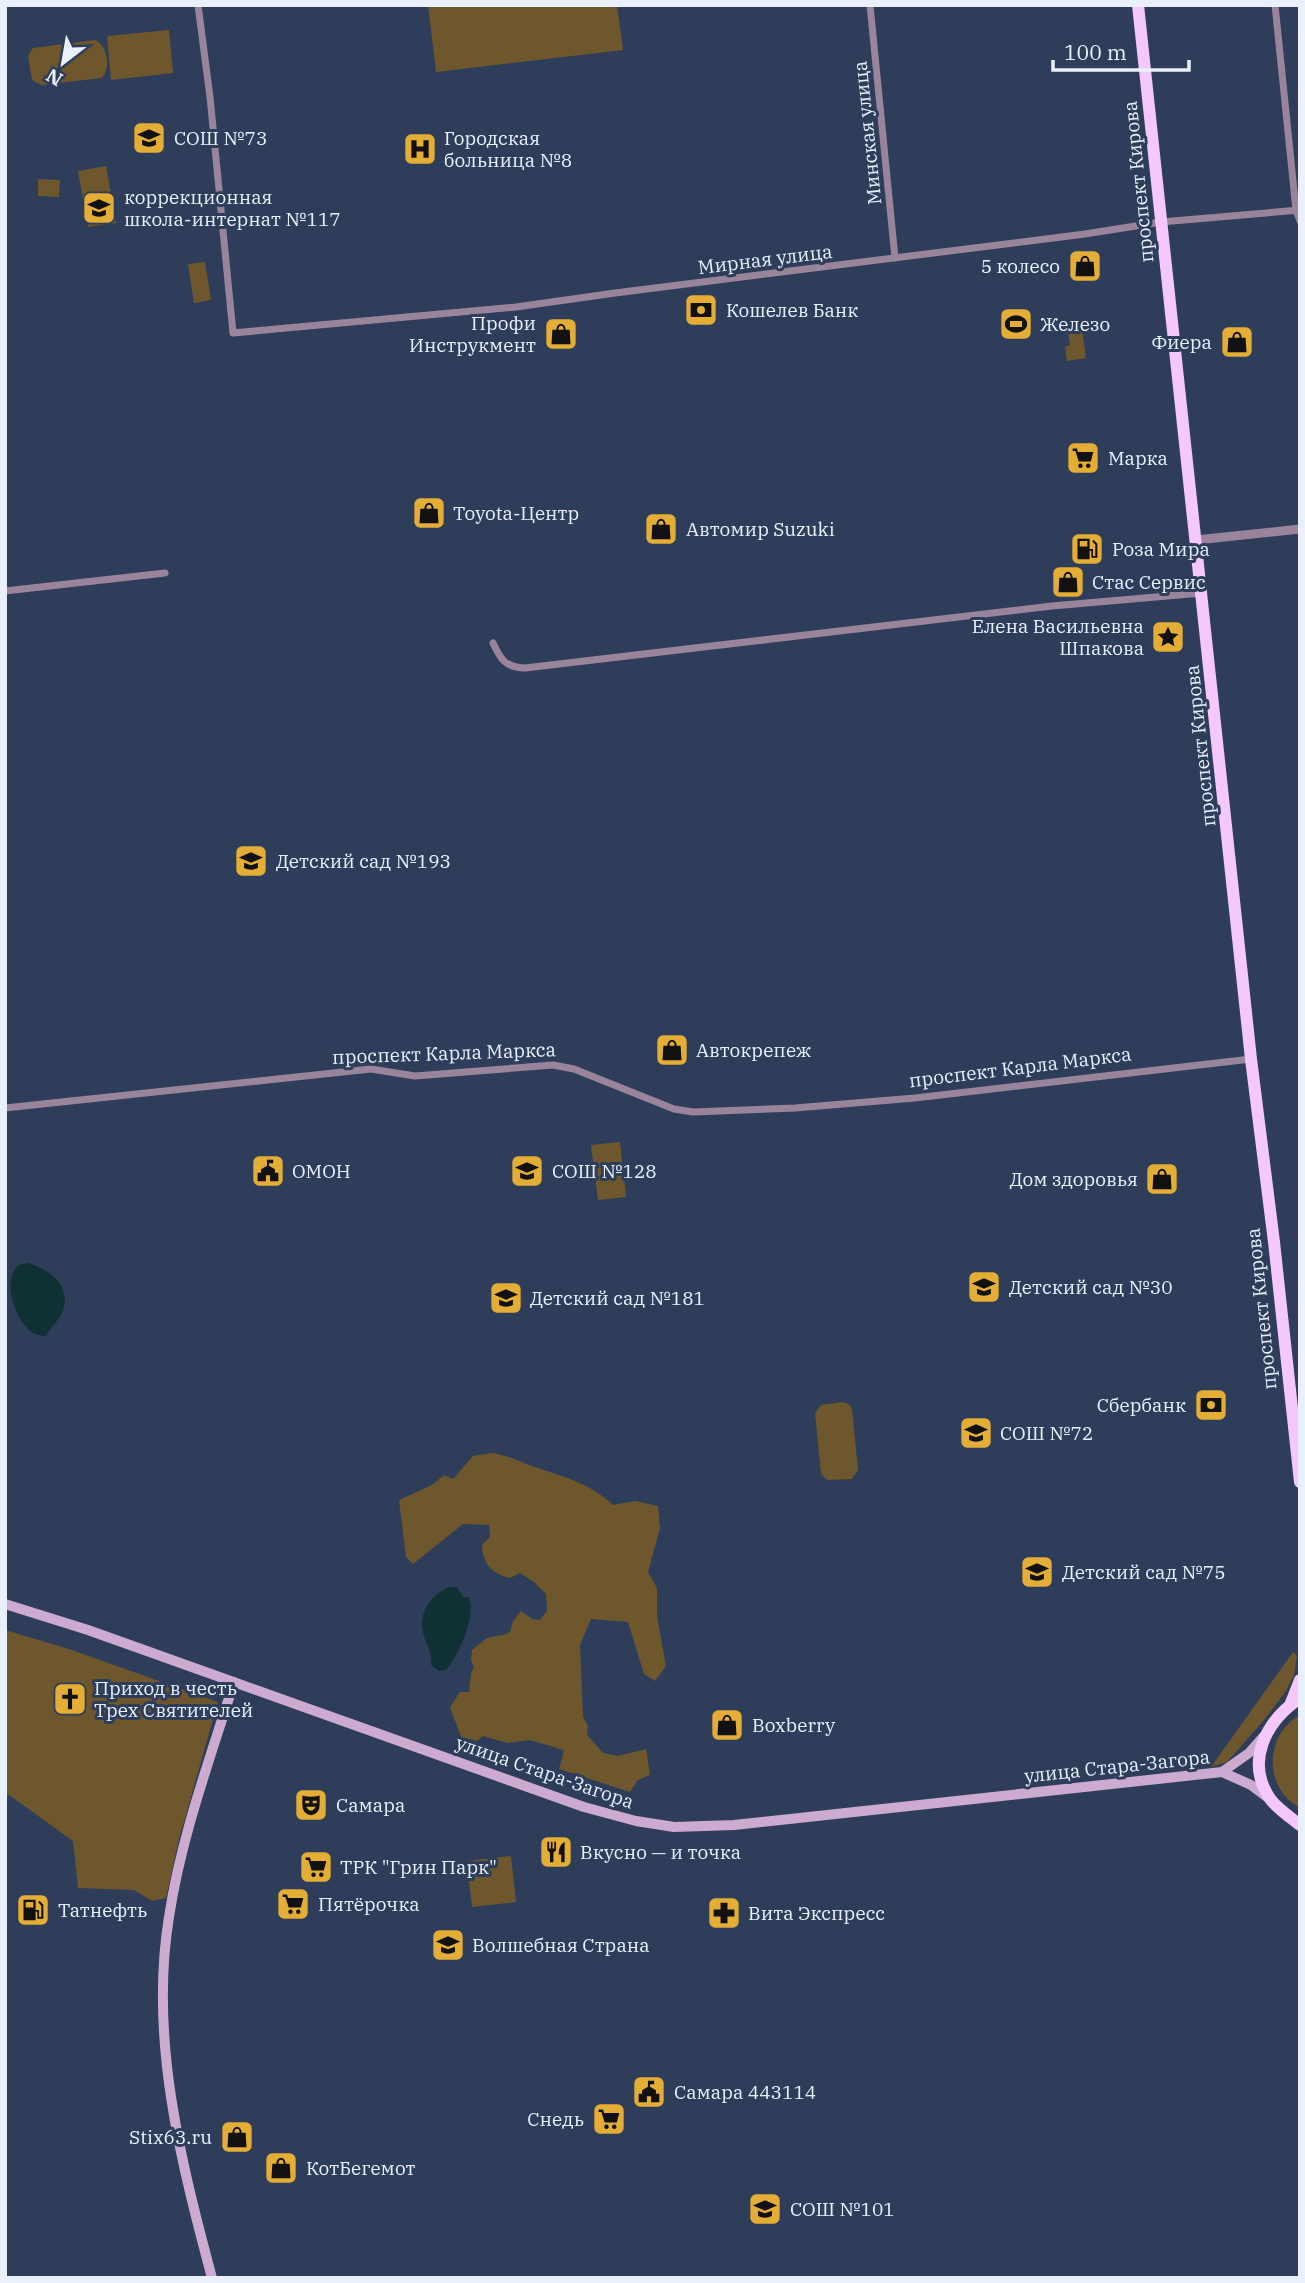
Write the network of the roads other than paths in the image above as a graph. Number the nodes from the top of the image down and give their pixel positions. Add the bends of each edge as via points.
1 (198, 5) edge
2 (870, 5) edge
3 (1138, 5) edge
4 (1275, 5) edge
5 (1298, 210) edge
6 (1300, 221) edge
7 (1161, 222) junction
8 (895, 258) junction
9 (1300, 529) edge
10 (1196, 540) junction
11 (165, 573) dead end
12 (5, 591) edge
13 (1203, 593) junction
14 (493, 643) dead end
15 (1251, 1059) junction
16 (5, 1108) edge
17 (1300, 1482) edge
18 (5, 1604) edge
19 (1300, 1681) edge
20 (234, 1682) junction
21 (1295, 1701) edge
22 (1264, 1737) junction
23 (1222, 1772) junction
24 (1272, 1801) junction
25 (1297, 1822) edge
26 (212, 2278) edge

1 - 8 street, Мирная улица via 233,333 516,307
2 - 8 street, Минская улица
3 - 7 main road, проспект Кирова
4 - 5 street
5 - 6 street
5 - 7 street, Мирная улица
7 - 8 street, Мирная улица
7 - 10 main road, проспект Кирова
9 - 10 street
10 - 13 main road, проспект Кирова
11 - 12 street
13 - 14 street via 1039,607 525,668 513,668 501,659
13 - 15 main road, проспект Кирова
15 - 16 street, проспект Карла Маркса via 795,1108 674,1109 575,1069 553,1065 415,1076 371,1069
15 - 17 main road, проспект Кирова
18 - 20 main road, улица Стара-Загора
19 - 21 main road
20 - 23 main road, улица Стара-Загора via 584,1807 674,1827 734,1825
20 - 26 main road via 176,1874 165,1958 164,2025 175,2123
21 - 22 main road
22 - 23 main road
22 - 24 main road via 1260,1772
23 - 24 main road
24 - 25 main road

